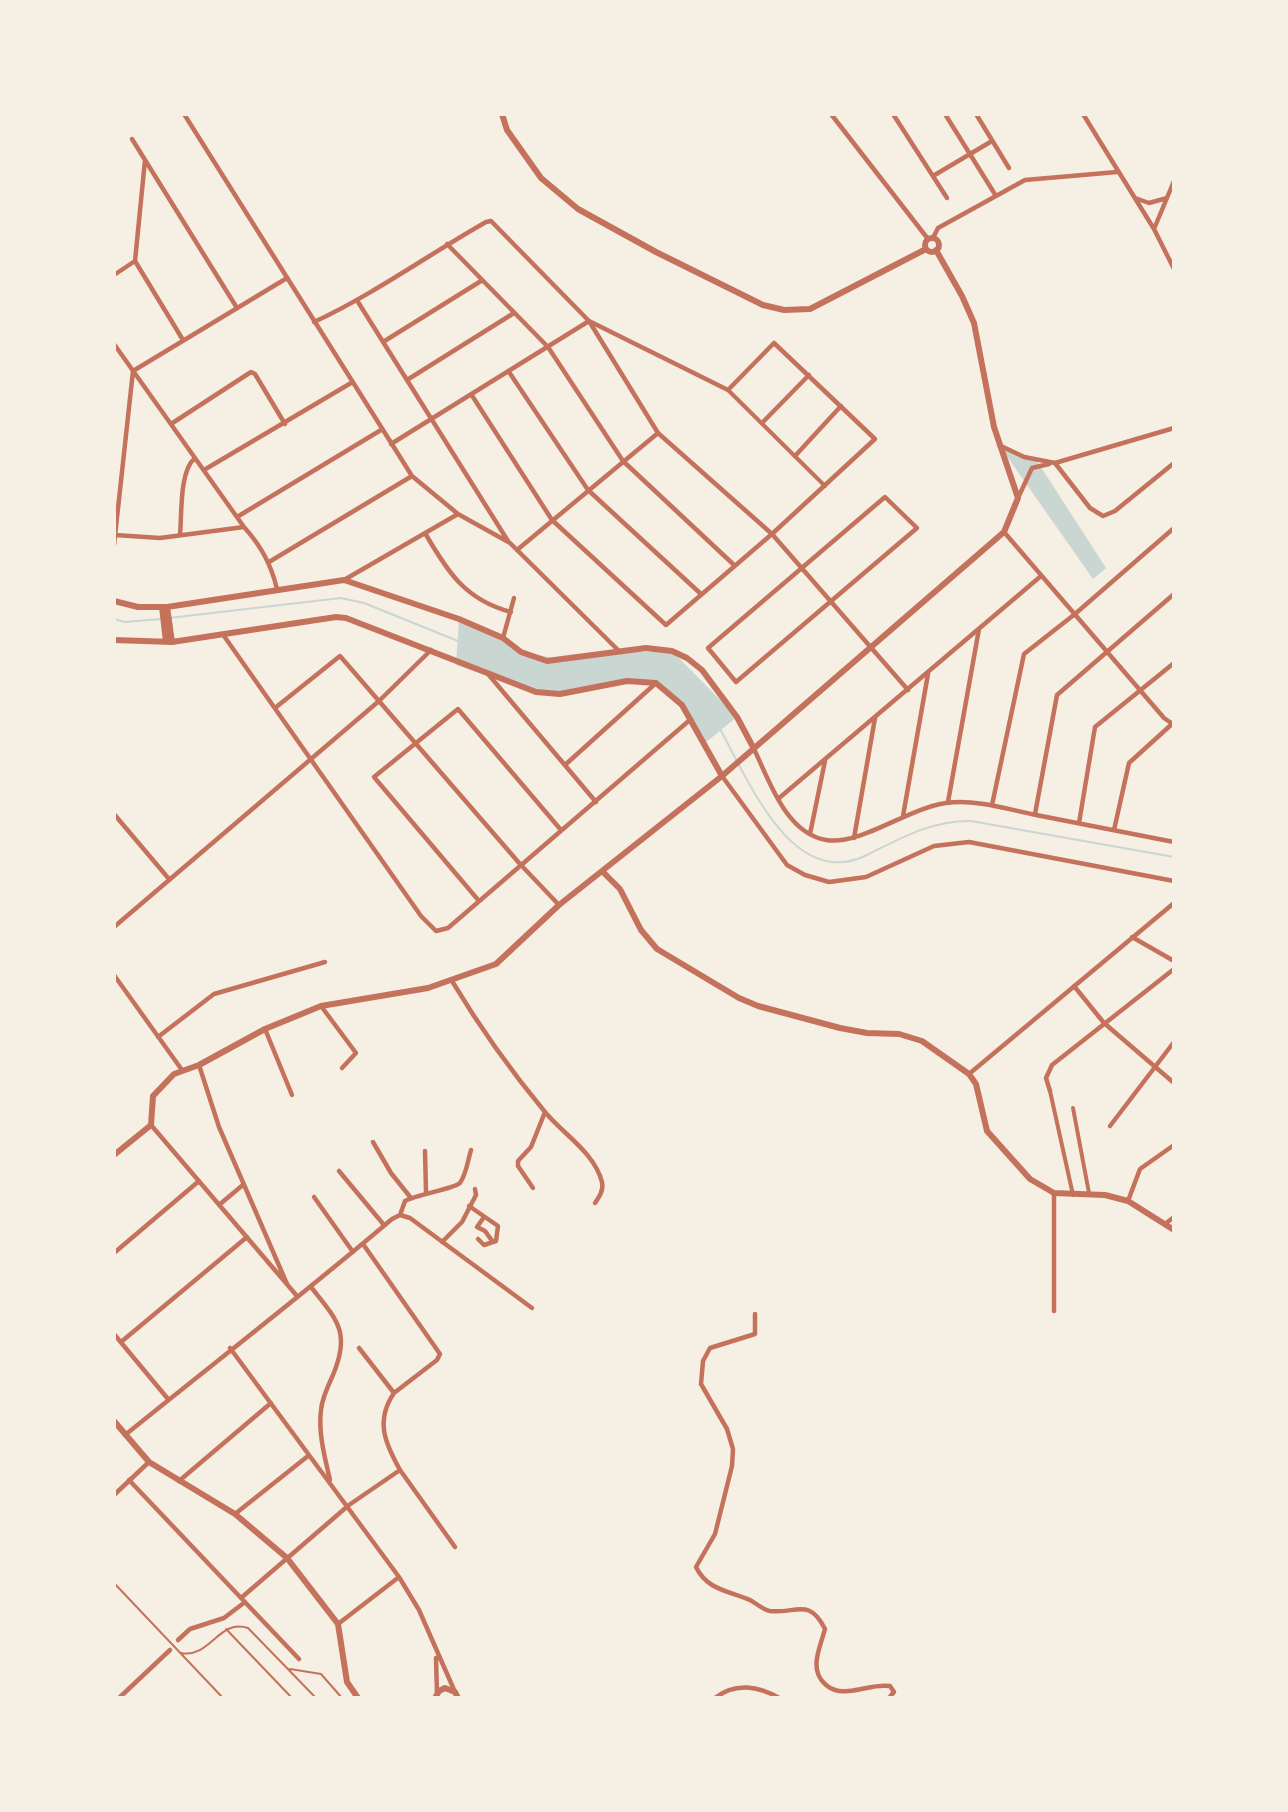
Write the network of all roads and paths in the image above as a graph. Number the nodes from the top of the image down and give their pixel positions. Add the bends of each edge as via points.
1 (184, 114) edge
2 (501, 114) edge
3 (831, 114) edge
4 (893, 114) edge
5 (945, 114) edge
6 (976, 114) edge
7 (1083, 114) edge
8 (132, 139) dead end
9 (992, 141) junction
10 (969, 154) junction
11 (145, 160) junction
12 (1008, 168) dead end
13 (1117, 172) junction
14 (933, 176) junction
15 (1174, 182) edge
16 (996, 196) junction
17 (1134, 197) junction
18 (947, 198) dead end
19 (1167, 198) junction
20 (1154, 228) junction
21 (930, 239) junction
22 (447, 244) junction
23 (927, 249) junction
24 (936, 250) junction
25 (135, 261) junction
26 (1174, 269) edge
27 (114, 275) edge
28 (287, 278) junction
29 (481, 281) junction
30 (358, 302) junction
31 (237, 308) junction
32 (514, 313) junction
33 (590, 321) junction
34 (314, 322) junction
35 (183, 340) junction
36 (383, 342) junction
37 (114, 344) edge
38 (548, 347) junction
39 (133, 371) junction
40 (509, 372) junction
41 (809, 375) junction
42 (407, 380) junction
43 (351, 383) junction
44 (728, 390) junction
45 (471, 394) junction
46 (841, 406) junction
47 (431, 418) junction
48 (762, 423) junction
49 (171, 424) junction
50 (285, 424) junction
51 (1174, 428) edge
52 (381, 430) junction
53 (658, 433) junction
54 (391, 444) junction
55 (999, 445) junction
56 (795, 456) junction
57 (195, 458) junction
58 (623, 461) junction
59 (1055, 463) junction
60 (1174, 463) edge
61 (204, 470) junction
62 (412, 476) junction
63 (825, 486) junction
64 (588, 490) junction
65 (1018, 498) junction
66 (458, 514) junction
67 (237, 517) junction
68 (552, 520) junction
69 (244, 527) junction
70 (1174, 528) edge
71 (1004, 532) junction
72 (425, 533) junction
73 (772, 534) junction
74 (115, 535) edge
75 (180, 535) junction
76 (510, 543) junction
77 (114, 544) edge
78 (517, 550) junction
79 (269, 562) junction
80 (733, 564) junction
81 (801, 569) junction
82 (1041, 576) junction
83 (344, 580) junction
84 (277, 589) junction
85 (701, 594) junction
86 (1174, 594) edge
87 (514, 598) dead end
88 (114, 601) edge
89 (831, 602) junction
90 (165, 609) junction
91 (510, 612) junction
92 (1075, 614) junction
93 (979, 629) junction
94 (224, 636) junction
95 (503, 638) junction
96 (116, 640) edge
97 (168, 640) junction
98 (871, 648) junction
99 (431, 651) junction
100 (620, 652) junction
101 (1108, 652) junction
102 (1174, 663) edge
103 (488, 674) junction
104 (928, 674) junction
105 (656, 683) junction
106 (908, 690) junction
107 (1142, 691) junction
108 (379, 701) junction
109 (275, 708) junction
110 (691, 718) junction
111 (875, 718) junction
112 (1173, 724) edge
113 (415, 744) junction
114 (753, 747) junction
115 (311, 760) junction
116 (825, 761) junction
117 (565, 765) junction
118 (722, 776) junction
119 (778, 799) junction
120 (596, 802) junction
121 (948, 802) junction
122 (992, 805) junction
123 (114, 814) edge
124 (1035, 814) junction
125 (903, 816) junction
126 (1079, 823) junction
127 (561, 830) junction
128 (1114, 830) junction
129 (810, 834) junction
130 (854, 838) junction
131 (1174, 842) edge
132 (520, 864) junction
133 (602, 871) junction
134 (169, 879) junction
135 (1174, 881) edge
136 (479, 901) junction
137 (1174, 903) edge
138 (559, 905) junction
139 (114, 927) edge
140 (1132, 937) junction
141 (1174, 961) edge
142 (325, 962) dead end
143 (1174, 969) edge
144 (114, 975) edge
145 (452, 981) junction
146 (1074, 986) junction
147 (321, 1006) junction
148 (1104, 1023) junction
149 (266, 1029) junction
150 (158, 1036) junction
151 (1174, 1042) edge
152 (199, 1065) junction
153 (1156, 1067) junction
154 (342, 1068) dead end
155 (182, 1070) junction
156 (969, 1074) junction
157 (1174, 1083) edge
158 (1050, 1091) joint
159 (292, 1095) dead end
160 (1073, 1108) dead end
161 (545, 1112) junction
162 (151, 1125) junction
163 (1110, 1126) dead end
164 (373, 1143) dead end
165 (1174, 1145) edge
166 (471, 1150) dead end
167 (425, 1151) dead end
168 (114, 1155) edge
169 (339, 1171) dead end
170 (199, 1181) junction
171 (244, 1184) junction
172 (533, 1188) dead end
173 (475, 1190) dead end
174 (426, 1192) junction
175 (1054, 1193) junction
176 (1089, 1193) junction
177 (1073, 1196) junction
178 (314, 1197) dead end
179 (411, 1198) junction
180 (1128, 1201) junction
181 (595, 1203) dead end
182 (219, 1205) junction
183 (469, 1206) junction
184 (400, 1215) junction
185 (484, 1216) junction
186 (1174, 1217) edge
187 (490, 1221) junction
188 (1166, 1224) junction
189 (384, 1225) junction
190 (1174, 1230) edge
191 (485, 1231) junction
192 (247, 1237) junction
193 (478, 1239) dead end
194 (442, 1242) junction
195 (493, 1242) junction
196 (363, 1244) junction
197 (353, 1252) junction
198 (114, 1253) edge
199 (287, 1284) junction
200 (311, 1287) junction
201 (297, 1296) junction
202 (532, 1308) dead end
203 (1054, 1311) dead end
204 (755, 1314) dead end
205 (114, 1334) edge
206 (121, 1342) junction
207 (230, 1348) junction
208 (359, 1348) dead end
209 (394, 1393) junction
210 (168, 1400) junction
211 (271, 1403) junction
212 (114, 1421) edge
213 (125, 1435) junction
214 (308, 1456) junction
215 (149, 1462) junction
216 (400, 1470) junction
217 (129, 1480) junction
218 (179, 1481) junction
219 (330, 1483) junction
220 (114, 1495) edge
221 (349, 1505) junction
222 (235, 1514) junction
223 (455, 1546) dead end
224 (287, 1558) junction
225 (399, 1577) junction
226 (114, 1583) edge
227 (243, 1600) junction
228 (338, 1624) junction
229 (226, 1629) junction
230 (178, 1640) dead end
231 (170, 1650) dead end
232 (436, 1652) junction
233 (181, 1653) junction
234 (299, 1659) dead end
235 (289, 1669) junction
236 (456, 1695) edge
237 (436, 1697) edge
238 (119, 1698) edge
239 (223, 1698) edge
240 (292, 1698) edge
241 (316, 1698) edge
242 (342, 1698) edge
243 (358, 1698) edge
244 (715, 1698) edge
245 (779, 1698) edge
246 (889, 1698) edge

1 - 28 street
2 - 23 street via 507,130 541,178 578,210 746,297 784,310 818,306
3 - 21 street
4 - 14 street
5 - 10 street
6 - 9 street
7 - 13 street
8 - 11 street
9 - 10 street
9 - 12 street
10 - 14 street
10 - 16 street
11 - 25 street
11 - 31 street
13 - 16 street via 1025,180
13 - 17 street
14 - 18 street
15 - 19 street
16 - 21 street via 938,228
17 - 19 street via 1149,203
17 - 20 street
19 - 20 street
20 - 26 street
21 - 23 street via 925,244
21 - 24 street via 938,243
22 - 29 street
22 - 30 street
22 - 33 street via 491,221
23 - 24 street
24 - 55 street via 974,324
25 - 27 street
25 - 35 street
28 - 31 street
28 - 34 street
29 - 32 street
29 - 36 street
30 - 34 street
30 - 36 street
31 - 35 street
32 - 38 street
32 - 42 street
33 - 38 street
33 - 44 street
33 - 53 street
34 - 43 street
35 - 39 street
36 - 42 street
37 - 39 street
38 - 40 street
38 - 58 street
39 - 49 street
39 - 74 street
40 - 45 street
40 - 64 street
41 - 44 street via 774,343
41 - 46 street
41 - 48 street
42 - 47 street
43 - 50 street
43 - 52 street
44 - 48 street
45 - 47 street
45 - 68 street
46 - 56 street
46 - 63 street via 875,437
47 - 54 street
47 - 76 street
48 - 56 street
49 - 50 street via 250,372 255,374
49 - 57 street
50 - 61 street
51 - 59 street
52 - 54 street
52 - 67 street
53 - 58 street
53 - 73 street
54 - 62 street
55 - 59 street via 1024,458
55 - 65 street
56 - 63 street
57 - 61 street
57 - 75 street via 185,474
58 - 64 street
58 - 80 street
59 - 60 street via 1090,508 1103,516 1114,512
59 - 65 street via 1032,468
61 - 67 street
62 - 66 street
62 - 79 street
63 - 73 street
64 - 68 street
64 - 85 street
65 - 71 street
66 - 72 street
66 - 76 street
67 - 69 street
68 - 78 street
68 - 85 street via 666,625
69 - 75 street
69 - 79 street
70 - 92 street
71 - 82 street
71 - 98 street
72 - 83 street
72 - 91 street via 447,571 472,595
73 - 80 street
73 - 81 street
74 - 75 street
74 - 77 street
76 - 78 street
78 - 100 street
79 - 84 street
80 - 85 street
81 - 89 street
81 - 89 street via 885,497 917,528
81 - 89 street via 708,648 736,682
82 - 92 street
82 - 93 street
83 - 84 street
83 - 95 street
84 - 90 street
86 - 101 street
87 - 91 street
88 - 90 street
89 - 98 street
90 - 97 street
91 - 95 street
92 - 101 street
92 - 122 street via 1023,656
93 - 104 street
93 - 121 street
94 - 97 street
94 - 99 street via 327,617 346,618
94 - 109 street
95 - 100 street via 521,652 548,661
96 - 97 street
98 - 106 street
98 - 114 street
99 - 103 street
99 - 108 street
100 - 114 street via 646,648 672,651 687,658 702,670 737,717
101 - 107 street
101 - 124 street via 1057,695
102 - 107 street
103 - 105 street via 549,694 578,693 627,681
103 - 117 street
104 - 106 street
104 - 125 street
105 - 110 street via 670,692
105 - 117 street
106 - 111 street
107 - 112 street
107 - 126 street via 1095,727
108 - 109 street via 340,656
108 - 113 street
108 - 115 street
109 - 115 street
110 - 118 street
110 - 120 street
111 - 116 street
111 - 130 street
112 - 128 street via 1132,758
113 - 127 street via 458,709
113 - 132 street
113 - 136 street via 374,777
114 - 118 street
114 - 119 street
115 - 134 street
115 - 136 street via 433,930 444,931
116 - 119 street
116 - 129 street
117 - 120 street
118 - 133 street
118 - 135 street via 787,865 830,882 866,878 934,846 969,842
119 - 129 street via 796,824
120 - 127 street
121 - 122 street
121 - 125 street
122 - 124 street
123 - 134 street
124 - 126 street
125 - 130 street
126 - 128 street
127 - 132 street
128 - 131 street
129 - 130 street via 826,840
132 - 136 street
132 - 138 street
133 - 138 street
133 - 156 street via 620,889 641,930 657,950 739,998 840,1028 911,1037 937,1050
134 - 139 street
137 - 140 street
138 - 145 street via 496,964
140 - 141 street
140 - 146 street
142 - 150 street via 214,994
143 - 148 street
144 - 150 street
145 - 147 street
145 - 161 street
146 - 148 street
146 - 156 street
147 - 149 street
147 - 154 street via 356,1053
148 - 153 street
148 - 158 street via 1052,1065 1046,1075
149 - 152 street
149 - 159 street
150 - 155 street
151 - 153 street
152 - 155 street
152 - 171 street via 219,1127
153 - 157 street
153 - 163 street
155 - 162 street via 164,1082 153,1096
156 - 175 street via 976,1084 987,1131 994,1142 1030,1179
158 - 177 street
160 - 176 street
161 - 172 street via 531,1147 518,1161
161 - 181 street via 577,1143 602,1181
162 - 168 street
162 - 170 street
164 - 179 street
165 - 180 street via 1140,1169
166 - 174 street via 457,1186
167 - 174 street
169 - 189 street
170 - 182 street
170 - 198 street
171 - 182 street
171 - 199 street
173 - 183 street
174 - 179 street
175 - 177 street
175 - 203 street
176 - 177 street
176 - 180 street
178 - 197 street
179 - 184 street via 405,1201
180 - 188 street
182 - 192 street
183 - 185 street
183 - 194 street via 462,1222
184 - 189 street
184 - 194 street
185 - 187 street
185 - 191 street via 477,1227
186 - 188 street
187 - 191 street
187 - 195 street via 498,1226 498,1240
188 - 190 street
189 - 196 street
191 - 195 street
192 - 199 street
192 - 206 street
193 - 195 street via 484,1245
194 - 202 street
196 - 197 street
196 - 209 street via 440,1350 437,1360
197 - 200 street
199 - 201 street
200 - 201 street
200 - 219 street via 342,1333 337,1364 321,1410
201 - 207 street
204 - 246 street via 755,1334 710,1348 703,1361 701,1384 727,1430 733,1449 715,1534 696,1567 701,1578 713,1587 752,1601 767,1611 802,1607 819,1616 825,1629 815,1664 819,1680 832,1690 848,1692 874,1684 890,1686 894,1692
205 - 206 street
206 - 210 street
207 - 210 street
207 - 211 street
208 - 209 street
209 - 216 street via 382,1429
210 - 213 street
211 - 214 street
211 - 218 street
212 - 213 street
213 - 215 street
214 - 219 street
214 - 222 street
215 - 217 street
215 - 218 street
216 - 221 street
216 - 223 street
217 - 220 street
217 - 227 street
218 - 222 street
219 - 221 street
221 - 224 street
221 - 225 street
222 - 224 street
224 - 227 street
224 - 228 street
225 - 228 street
225 - 232 street via 419,1610
226 - 233 lane
227 - 230 street via 224,1618 189,1629
227 - 234 street
228 - 243 street via 346,1682
229 - 233 lane via 199,1652
229 - 235 lane via 248,1628
229 - 240 lane
231 - 238 street
232 - 236 street
232 - 237 street
233 - 239 lane
235 - 241 lane
235 - 242 lane via 321,1674
236 - 237 street via 445,1688
244 - 245 street via 739,1687 763,1689

